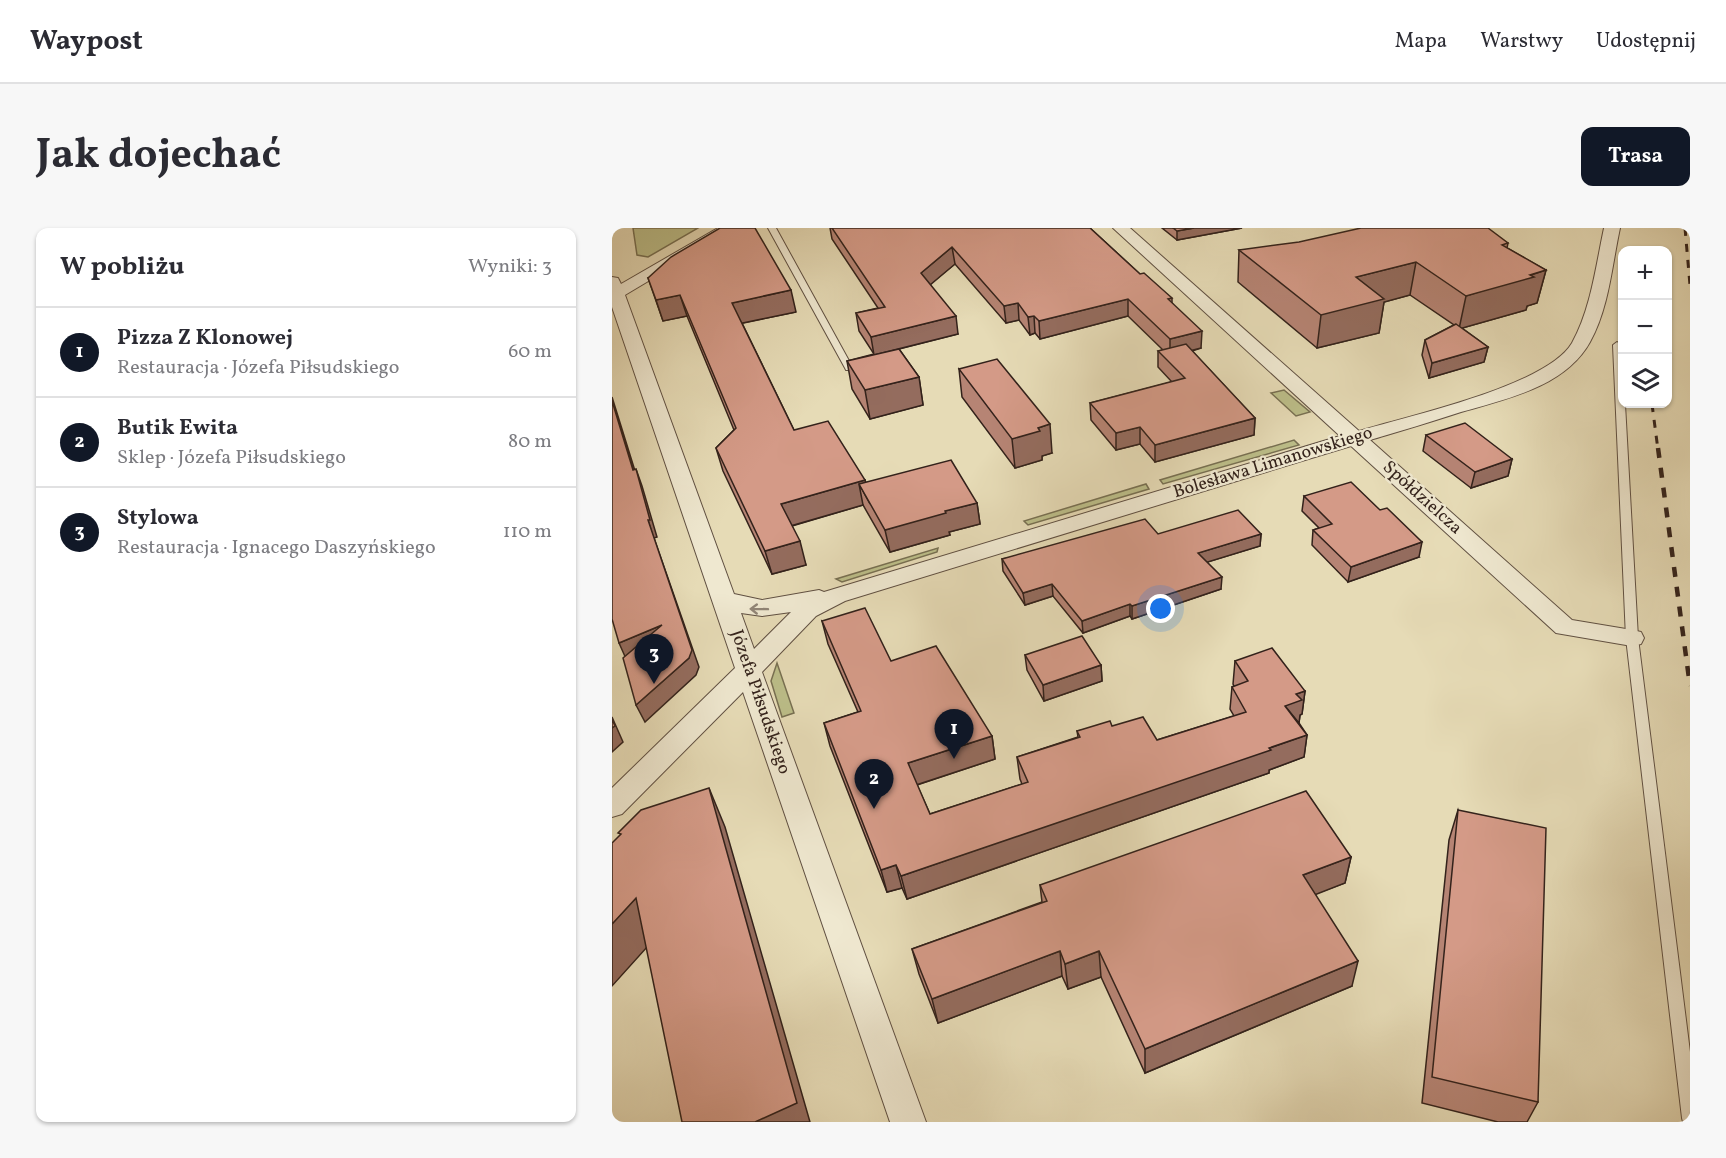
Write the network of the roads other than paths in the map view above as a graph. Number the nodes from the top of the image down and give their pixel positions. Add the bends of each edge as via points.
1 (729, 228) edge
2 (772, 228) edge
3 (1121, 228) edge
4 (1612, 228) edge
5 (614, 291) edge
6 (1617, 345) dead end
7 (849, 368) edge
8 (1355, 438) junction
9 (837, 595) junction
10 (724, 599) junction
11 (1632, 638) junction
12 (748, 671) junction
13 (612, 806) edge
14 (1690, 1118) edge
15 (908, 1122) edge

1 - 5 street
2 - 7 lane
3 - 8 street, Spółdzielcza
4 - 8 street, Bolesława Limanowskiego via 1586,334 1566,361 1545,376 1505,393
5 - 10 street, Józefa Piłsudskiego
6 - 11 lane
8 - 9 street, Bolesława Limanowskiego
8 - 11 street, Spółdzielcza via 1565,627
9 -> 10 street, Bolesława Limanowskiego via 766,609 746,608
9 - 12 street, Bolesława Limanowskiego via 807,610
10 - 12 street, Józefa Piłsudskiego
11 - 14 lane
12 - 13 street, Bolesława Limanowskiego
12 - 15 street, Józefa Piłsudskiego

